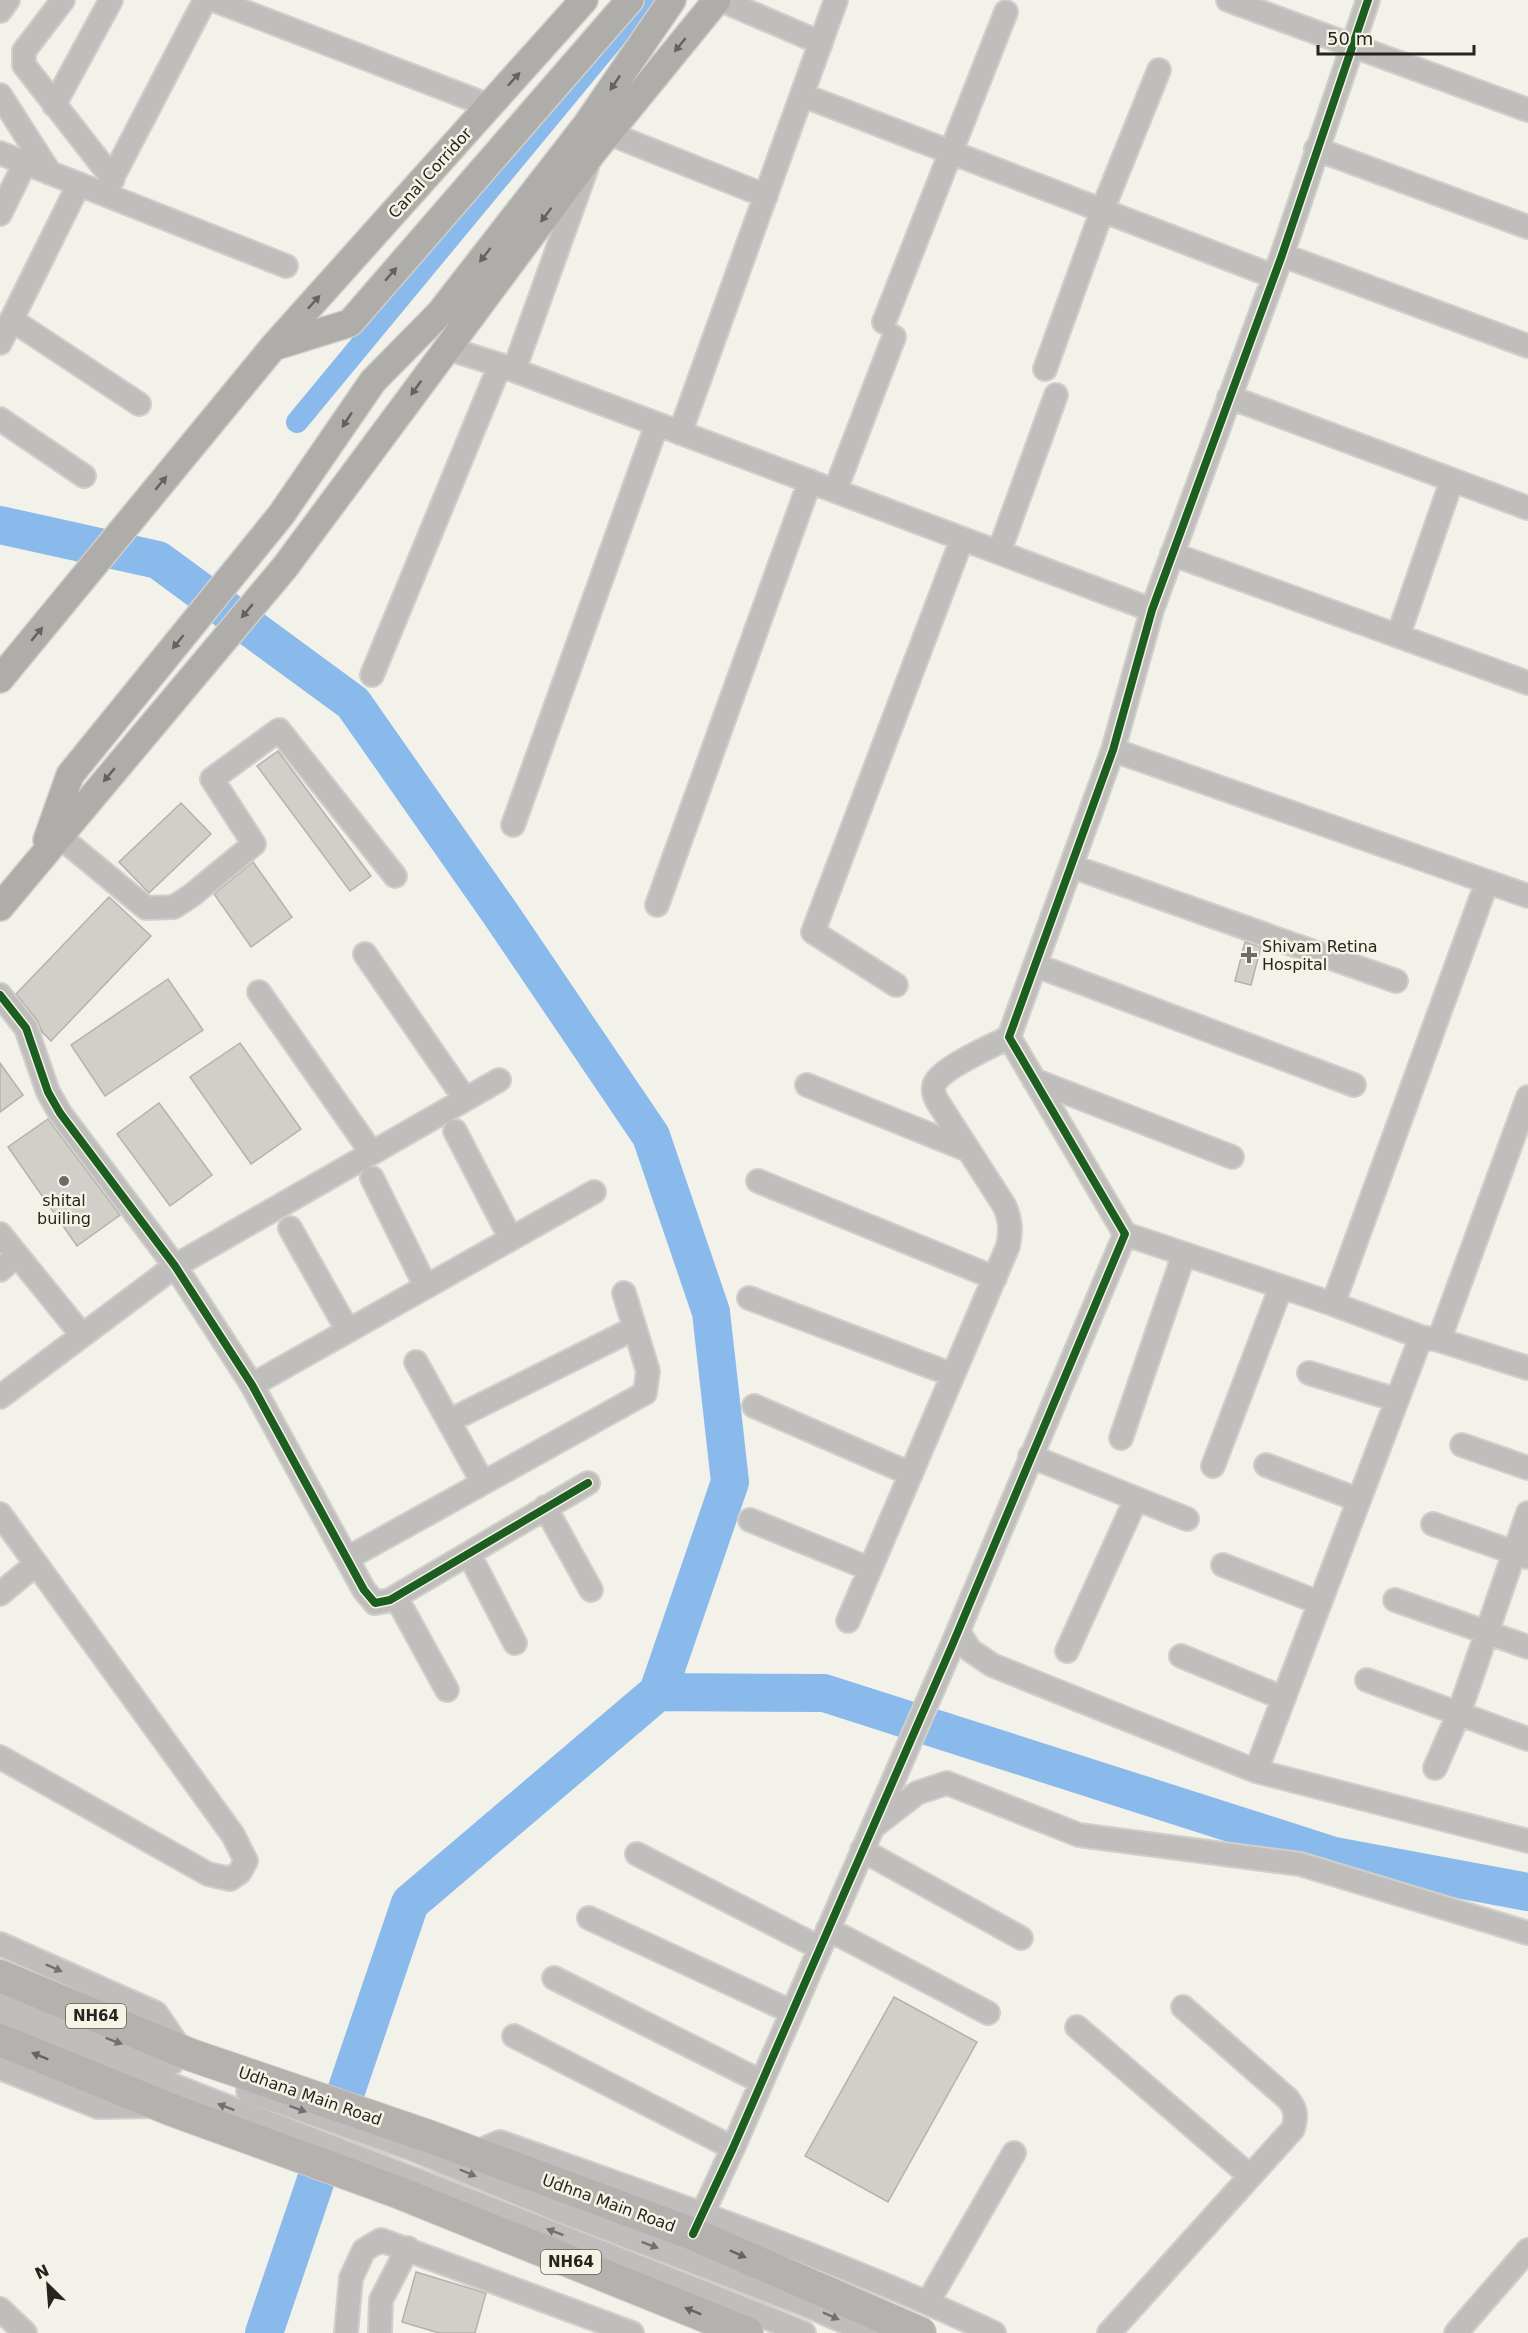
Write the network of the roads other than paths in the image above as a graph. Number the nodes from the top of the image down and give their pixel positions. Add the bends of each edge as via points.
1 (8, 0) edge
2 (63, 0) edge
3 (111, 0) edge
4 (584, 0) edge
5 (630, 0) edge
6 (672, 0) edge
7 (717, 0) edge
8 (721, 0) edge
9 (836, 0) edge
10 (1228, 0) edge
11 (1368, 0) edge
12 (200, 2) edge
13 (0, 11) edge
14 (1006, 12) dead end
15 (821, 43) junction
16 (1351, 46) junction
17 (1159, 70) dead end
18 (0, 95) edge
19 (802, 95) junction
20 (54, 105) junction
21 (490, 106) junction
22 (1528, 110) edge
23 (601, 142) junction
24 (1316, 149) junction
25 (950, 152) junction
26 (0, 153) edge
27 (25, 163) junction
28 (50, 173) junction
29 (79, 184) junction
30 (108, 186) junction
31 (766, 196) junction
32 (1102, 211) junction
33 (0, 212) edge
34 (1528, 227) edge
35 (1282, 255) junction
36 (286, 266) dead end
37 (1273, 276) junction
38 (12, 320) junction
39 (0, 343) edge
40 (274, 346) junction
41 (1528, 346) edge
42 (446, 348) junction
43 (507, 367) junction
44 (1045, 369) dead end
45 (373, 381) junction
46 (1056, 395) dead end
47 (1229, 397) junction
48 (139, 404) dead end
49 (395, 417) junction
50 (0, 419) edge
51 (657, 424) junction
52 (680, 433) junction
53 (84, 476) dead end
54 (1452, 480) junction
55 (810, 481) junction
56 (835, 491) junction
57 (1528, 508) edge
58 (962, 539) junction
59 (999, 552) junction
60 (1172, 554) junction
61 (1152, 610) junction
62 (1398, 636) junction
63 (372, 675) dead end
64 (0, 679) edge
65 (1528, 682) edge
66 (1113, 750) junction
67 (513, 825) dead end
68 (59, 836) junction
69 (40, 858) junction
70 (1071, 866) junction
71 (395, 876) dead end
72 (1487, 882) junction
73 (1528, 896) edge
74 (657, 905) dead end
75 (0, 907) edge
76 (365, 954) dead end
77 (1035, 965) junction
78 (1396, 981) dead end
79 (896, 985) dead end
80 (259, 992) dead end
81 (0, 995) edge
82 (1009, 1037) junction
83 (499, 1080) dead end
84 (1034, 1080) junction
85 (1354, 1084) dead end
86 (807, 1085) dead end
87 (1528, 1097) edge
88 (465, 1099) junction
89 (455, 1131) dead end
90 (968, 1150) junction
91 (372, 1153) junction
92 (1232, 1157) dead end
93 (372, 1178) dead end
94 (758, 1181) dead end
95 (594, 1192) dead end
96 (290, 1228) dead end
97 (0, 1234) edge
98 (1125, 1234) junction
99 (511, 1239) junction
100 (1184, 1254) junction
101 (17, 1255) junction
102 (175, 1266) junction
103 (0, 1270) edge
104 (994, 1278) junction
105 (426, 1287) junction
106 (1281, 1287) junction
107 (624, 1293) dead end
108 (749, 1298) dead end
109 (1333, 1304) junction
110 (635, 1328) junction
111 (348, 1331) junction
112 (82, 1335) junction
113 (1430, 1338) junction
114 (416, 1362) dead end
115 (1528, 1368) edge
116 (1309, 1373) dead end
117 (953, 1375) junction
118 (252, 1385) junction
119 (0, 1396) edge
120 (1397, 1400) junction
121 (754, 1406) dead end
122 (448, 1420) junction
123 (1121, 1438) dead end
124 (1462, 1445) dead end
125 (1030, 1456) junction
126 (1266, 1465) dead end
127 (1213, 1466) dead end
128 (1528, 1468) edge
129 (911, 1474) junction
130 (483, 1483) junction
131 (588, 1483) dead end
132 (1136, 1499) junction
133 (1359, 1500) junction
134 (545, 1507) junction
135 (1528, 1513) edge
136 (0, 1514) edge
137 (1186, 1519) dead end
138 (750, 1520) dead end
139 (1432, 1524) dead end
140 (469, 1554) junction
141 (1521, 1555) edge
142 (348, 1558) junction
143 (36, 1564) junction
144 (1223, 1565) dead end
145 (870, 1569) junction
146 (591, 1590) dead end
147 (0, 1594) edge
148 (396, 1597) junction
149 (1395, 1600) dead end
150 (1320, 1603) junction
151 (848, 1621) dead end
152 (1487, 1633) junction
153 (954, 1639) junction
154 (515, 1642) dead end
155 (1528, 1647) edge
156 (1067, 1651) dead end
157 (1181, 1656) dead end
158 (1367, 1680) dead end
159 (447, 1690) dead end
160 (1283, 1698) junction
161 (1459, 1713) junction
162 (1528, 1739) edge
163 (0, 1757) edge
164 (1435, 1768) dead end
165 (1256, 1771) junction
166 (872, 1828) junction
167 (1528, 1841) edge
168 (862, 1851) junction
169 (637, 1854) dead end
170 (589, 1917) dead end
171 (1528, 1934) edge
172 (824, 1938) junction
173 (1021, 1938) dead end
174 (0, 1944) edge
175 (0, 1976) edge
176 (554, 1978) dead end
177 (0, 1998) edge
178 (1182, 2007) dead end
179 (792, 2012) junction
180 (988, 2013) dead end
181 (0, 2017) edge
182 (1077, 2027) dead end
183 (514, 2036) dead end
184 (0, 2040) edge
185 (0, 2068) edge
186 (177, 2079) junction
187 (762, 2082) junction
188 (421, 2143) junction
189 (733, 2148) junction
190 (1014, 2154) dead end
191 (1250, 2176) junction
192 (397, 2181) junction
193 (698, 2224) junction
194 (408, 2248) junction
195 (1528, 2250) edge
196 (928, 2302) junction
197 (0, 2309) edge
198 (25, 2333) edge
199 (346, 2333) edge
200 (380, 2333) edge
201 (632, 2333) edge
202 (747, 2333) edge
203 (804, 2333) edge
204 (870, 2333) edge
205 (920, 2333) edge
206 (994, 2333) edge
207 (1109, 2333) edge
208 (1456, 2333) edge

1 - 13 street
2 - 20 street via 24,51 23,59 28,72
3 - 20 street
21 -> 4 main road, Canal Corridor
40 -> 5 main road via 350,323
6 -> 45 main road via 587,124 440,313
7 -> 23 main road
8 - 15 street
9 - 15 street
10 - 16 street
11 - 16 street
12 - 21 street
12 - 30 street
14 - 25 street
15 - 19 street
16 - 22 street
16 - 24 street
17 - 32 street
18 - 28 street
19 - 25 street
19 - 31 street
20 - 30 street
40 -> 21 main road, Canal Corridor
23 - 31 street
23 -> 42 main road
23 - 43 street
24 - 34 street
24 - 35 street
25 - 32 street
25 - 56 street
26 - 27 street
27 - 28 street
27 - 33 street
28 - 29 street
29 - 30 street
29 - 38 street
30 - 36 street
31 - 52 street
32 - 37 street
32 - 44 street
35 - 37 street
35 - 41 street
37 - 47 street
38 - 39 street
38 - 48 street
64 -> 40 main road, Canal Corridor
42 - 43 street
42 -> 49 main road
43 - 51 street
43 - 63 street
45 - 49 main road
45 -> 69 main road via 328,450 255,547 70,775
46 - 59 street
47 - 54 street
47 - 60 street
49 -> 68 main road via 285,567
50 - 53 street
51 - 52 street
51 - 67 street
52 - 55 street
54 - 57 street
54 - 62 street
55 - 56 street
55 - 74 street
56 - 58 street
58 - 59 street
58 - 79 street via 813,932
59 - 61 street
60 - 61 street
60 - 62 street
61 - 66 street
62 - 65 street
66 - 70 street
66 - 72 street
68 - 69 main road
68 - 71 street via 146,908 174,907 254,844 212,779 279,730
69 - 75 main road
70 - 77 street
70 - 78 street
72 - 73 street
72 - 109 street
76 - 88 street
77 - 82 street
77 - 85 street
80 - 91 street
81 - 102 street via 26,1028 48,1092 60,1113
82 - 84 street
82 - 90 street via 948,1070 933,1089 936,1101
83 - 88 street
84 - 92 street
84 - 98 street
86 - 90 street
87 - 113 street
88 - 91 street
89 - 99 street
90 - 104 street via 1010,1219 1008,1246
91 - 102 street
93 - 105 street
94 - 104 street
95 - 99 street
96 - 111 street
97 - 101 street
98 - 100 street
98 - 125 street
99 - 105 street
100 - 106 street
100 - 123 street
101 - 103 street
101 - 112 street
102 - 112 street
102 - 118 street
104 - 117 street
105 - 111 street
106 - 109 street
106 - 127 street
107 - 110 street
108 - 117 street
109 - 113 street
110 - 122 street
110 - 130 street via 648,1371 645,1393
111 - 118 street
112 - 119 street
113 - 115 street
113 - 120 street
114 - 122 street
116 - 120 street
117 - 129 street
118 - 142 street
120 - 133 street
121 - 129 street
122 - 130 street
124 - 128 street
125 - 132 street
125 - 153 street
126 - 133 street
129 - 145 street
130 - 142 street
131 - 134 street
132 - 137 street
132 - 156 street
133 - 150 street
134 - 140 street
134 - 146 street
135 - 141 street
136 - 143 street
138 - 145 street
139 - 141 street
140 - 148 street
140 - 154 street
141 - 152 street
142 - 148 street via 375,1603
143 - 147 street
143 - 163 street via 233,1835 246,1861 230,1879 208,1874
144 - 150 street
145 - 151 street
148 - 159 street
149 - 152 street
150 - 160 street
152 - 155 street
152 - 161 street
153 - 165 street via 992,1665
153 - 166 street
157 - 160 street
158 - 161 street
160 - 165 street
161 - 162 street
161 - 164 street
165 - 167 street
166 - 168 street
166 - 171 street via 917,1793 947,1783 1079,1835 1300,1864
168 - 172 street
168 - 173 street
169 - 172 street
170 - 179 street
172 - 179 street
172 - 180 street
174 -> 186 street via 156,2013
175 - 186 highway, NH64
176 - 187 street
177 -> 186 street
178 - 191 street via 1295,2108 1293,2129
179 - 187 street
181 - 186 street
182 - 191 street
183 - 189 street
186 -> 184 highway, NH64
185 - 186 street via 98,2106
186 -> 188 highway, Udhana Main Road / NH64
192 -> 186 highway, NH64
187 - 189 street
188 - 193 highway, Udhna Main Road / NH64 via 474,2153
188 -> 204 street via 563,2212
189 - 193 street
190 - 196 street
191 - 207 street
202 -> 192 highway, NH64
203 -> 192 street
193 - 196 street
193 -> 205 highway, Udhna Main Road / NH64
194 - 199 street via 381,2240 364,2250 351,2278
194 - 200 street via 381,2300
194 - 201 street
195 - 208 street
196 - 206 street
197 - 198 street

